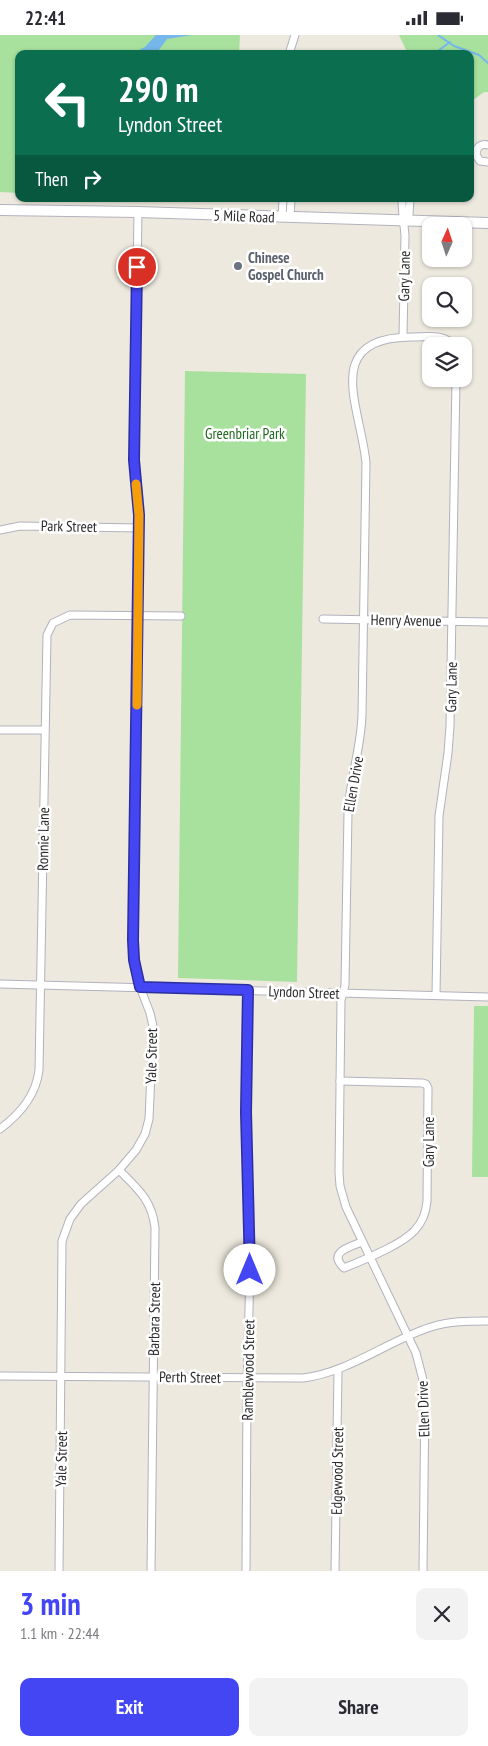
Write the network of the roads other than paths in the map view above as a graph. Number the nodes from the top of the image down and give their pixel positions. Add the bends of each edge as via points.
1 (295, 35) edge
2 (290, 50) edge
3 (488, 145) edge
4 (474, 159) edge
5 (488, 162) edge
6 (284, 202) edge
7 (290, 202) edge
8 (402, 202) edge
9 (410, 202) edge
10 (0, 210) edge
11 (138, 212) junction
12 (286, 217) junction
13 (404, 221) junction
14 (488, 223) edge
15 (403, 337) junction
16 (422, 337) edge
17 (456, 387) edge
18 (139, 528) junction
19 (0, 530) edge
20 (138, 615) junction
21 (181, 616) dead end
22 (323, 619) dead end
23 (363, 619) junction
24 (452, 621) junction
25 (488, 622) edge
26 (0, 730) edge
27 (44, 730) junction
28 (0, 984) edge
29 (41, 985) junction
30 (140, 987) junction
31 (248, 990) junction
32 (342, 993) junction
33 (436, 995) junction
34 (488, 997) edge
35 (340, 1081) junction
36 (0, 1129) edge
37 (119, 1170) junction
38 (362, 1242) junction
39 (370, 1258) junction
40 (488, 1321) edge
41 (408, 1337) junction
42 (338, 1370) junction
43 (0, 1376) edge
44 (62, 1376) junction
45 (154, 1377) junction
46 (247, 1378) junction
47 (59, 1571) edge
48 (151, 1571) edge
49 (246, 1571) edge
50 (336, 1571) edge
51 (423, 1571) edge

1 - 2 street
3 - 4 street via 478,148
4 - 5 street
6 - 12 street
7 - 12 street
8 - 13 street
9 - 13 street via 409,215
10 - 11 main road, 5 Mile Road
11 - 12 main road, 5 Mile Road
11 - 18 street, Yale Street via 134,460
12 - 13 main road, 5 Mile Road
13 - 14 main road, 5 Mile Road
13 - 15 street, Gary Lane
15 - 16 street
15 - 23 street, Ellen Drive via 372,343 358,357 353,371 354,399 366,463
17 - 24 street, Gary Lane
18 - 19 street, Park Street via 20,526
18 - 20 street, Yale Street
20 - 21 street
20 - 27 street, Ronnie Lane via 70,615 58,619 48,630
20 - 30 street, Yale Street via 133,945
22 - 23 street, Henry Avenue
23 - 24 street, Henry Avenue
23 - 32 street, Ellen Drive via 361,732 348,812 345,986
24 - 25 street, Henry Avenue
24 - 33 street, Gary Lane via 450,726 439,816
26 - 27 street
27 - 29 street, Ronnie Lane
28 - 29 street, Lyndon Street
29 - 30 street, Lyndon Street
29 - 36 street, Ronnie Lane via 37,1083 24,1107
30 - 31 street, Lyndon Street
30 - 37 street, Yale Street via 153,1026 150,1112 140,1143
31 - 32 street, Lyndon Street
31 - 46 street, Ramblewood Street via 246,1112 250,1270
32 - 33 street, Lyndon Street
32 - 35 street, Ellen Drive
33 - 34 street, Lyndon Street
35 - 38 street, Ellen Drive via 340,1186
35 - 39 street, Gary Lane via 422,1083 428,1088 425,1216 409,1237
37 - 44 street, Yale Street via 81,1204 64,1234
37 - 45 street, Barbara Street via 146,1197 154,1219
38 - 39 street, Ellen Drive
38 - 39 street via 342,1250 340,1262 344,1268
39 - 41 street, Ellen Drive
40 - 41 street, Perth Street via 448,1323
41 - 42 street, Perth Street
41 - 51 street, Ellen Drive via 420,1365 425,1396
42 - 46 street, Perth Street via 303,1378
42 - 50 street, Edgewood Street
43 - 44 street, Perth Street
44 - 45 street, Perth Street
44 - 47 street, Yale Street
45 - 46 street, Perth Street
45 - 48 street, Barbara Street
46 - 49 street, Ramblewood Street

